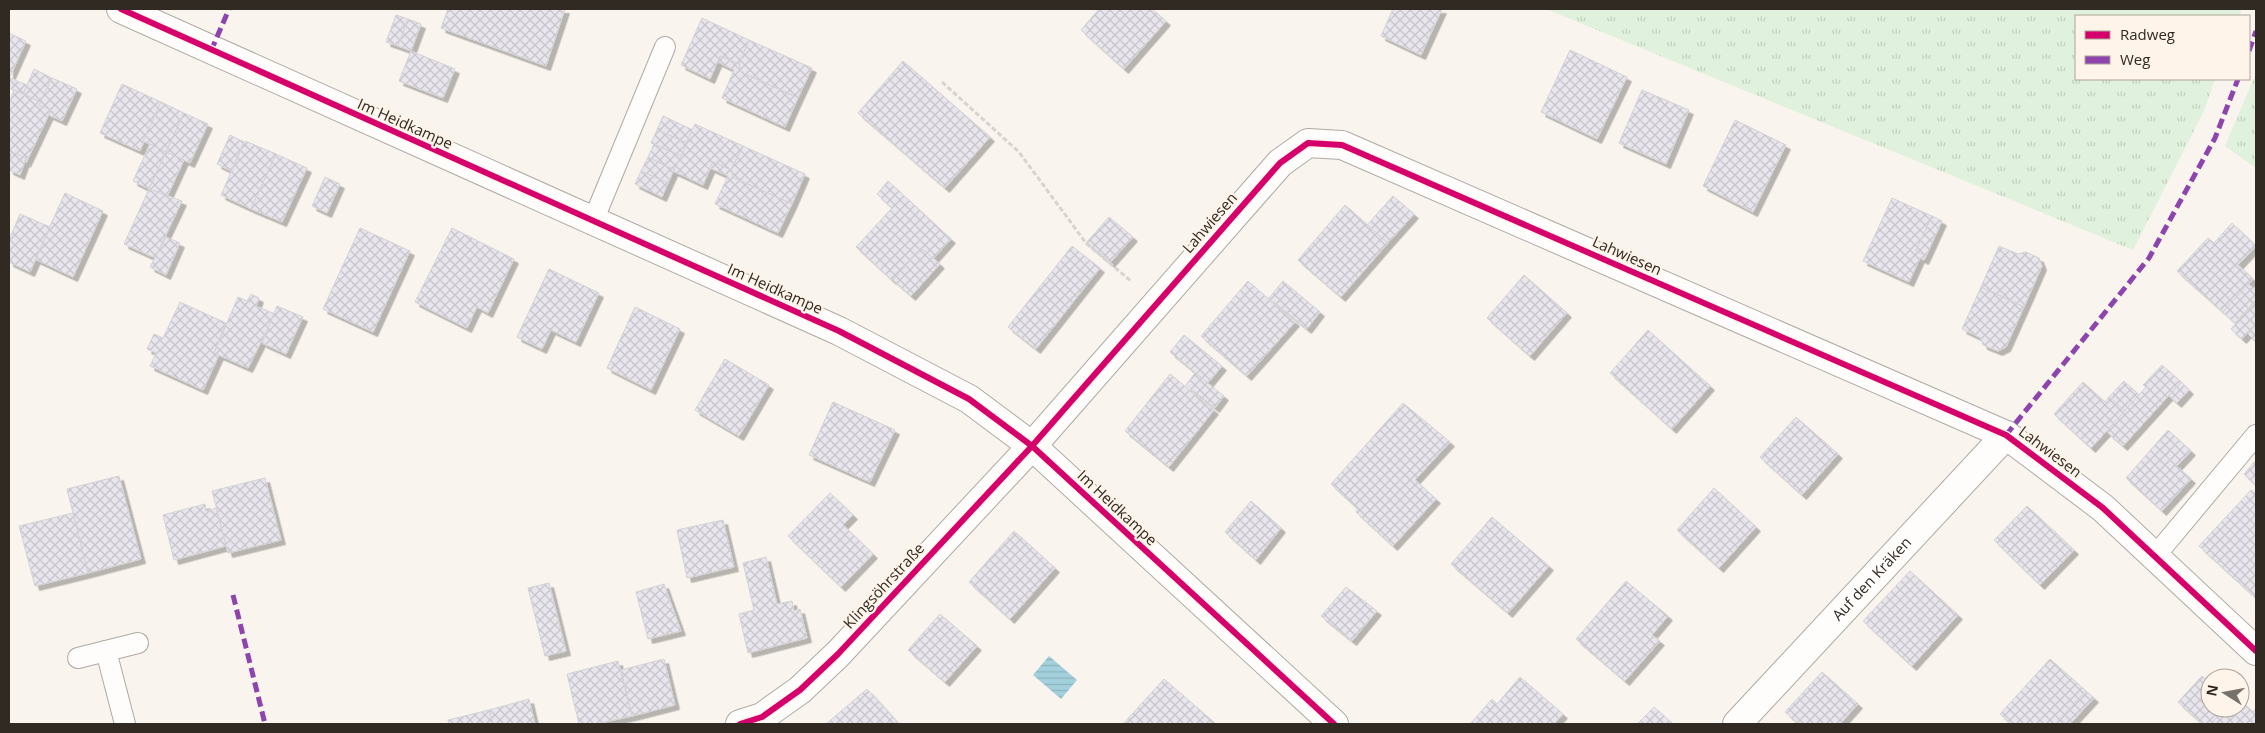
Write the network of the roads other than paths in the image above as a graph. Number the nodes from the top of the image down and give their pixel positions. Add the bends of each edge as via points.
1 (121, 9) edge
2 (665, 47) dead end
3 (593, 221) junction
4 (2006, 435) junction
5 (2256, 435) edge
6 (1032, 446) junction
7 (2155, 556) junction
8 (138, 643) dead end
9 (2256, 650) edge
10 (106, 651) junction
11 (78, 658) dead end
12 (125, 724) edge
13 (740, 724) edge
14 (1334, 724) edge
15 (1737, 724) edge

1 - 3 street, Im Heidkampe
2 - 3 lane
3 - 6 street, Im Heidkampe via 897,360 969,399
4 - 6 street, Lahwiesen via 1342,145 1308,143 1280,163
4 - 7 street, Lahwiesen via 2103,508
4 - 15 street, Auf den Kräken
5 - 7 lane
6 - 13 street, Klingsöhrstraße via 838,654 800,690 762,717
6 - 14 street, Im Heidkampe
7 - 9 street, Lahwiesen
8 - 10 lane
10 - 11 lane
10 - 12 lane

